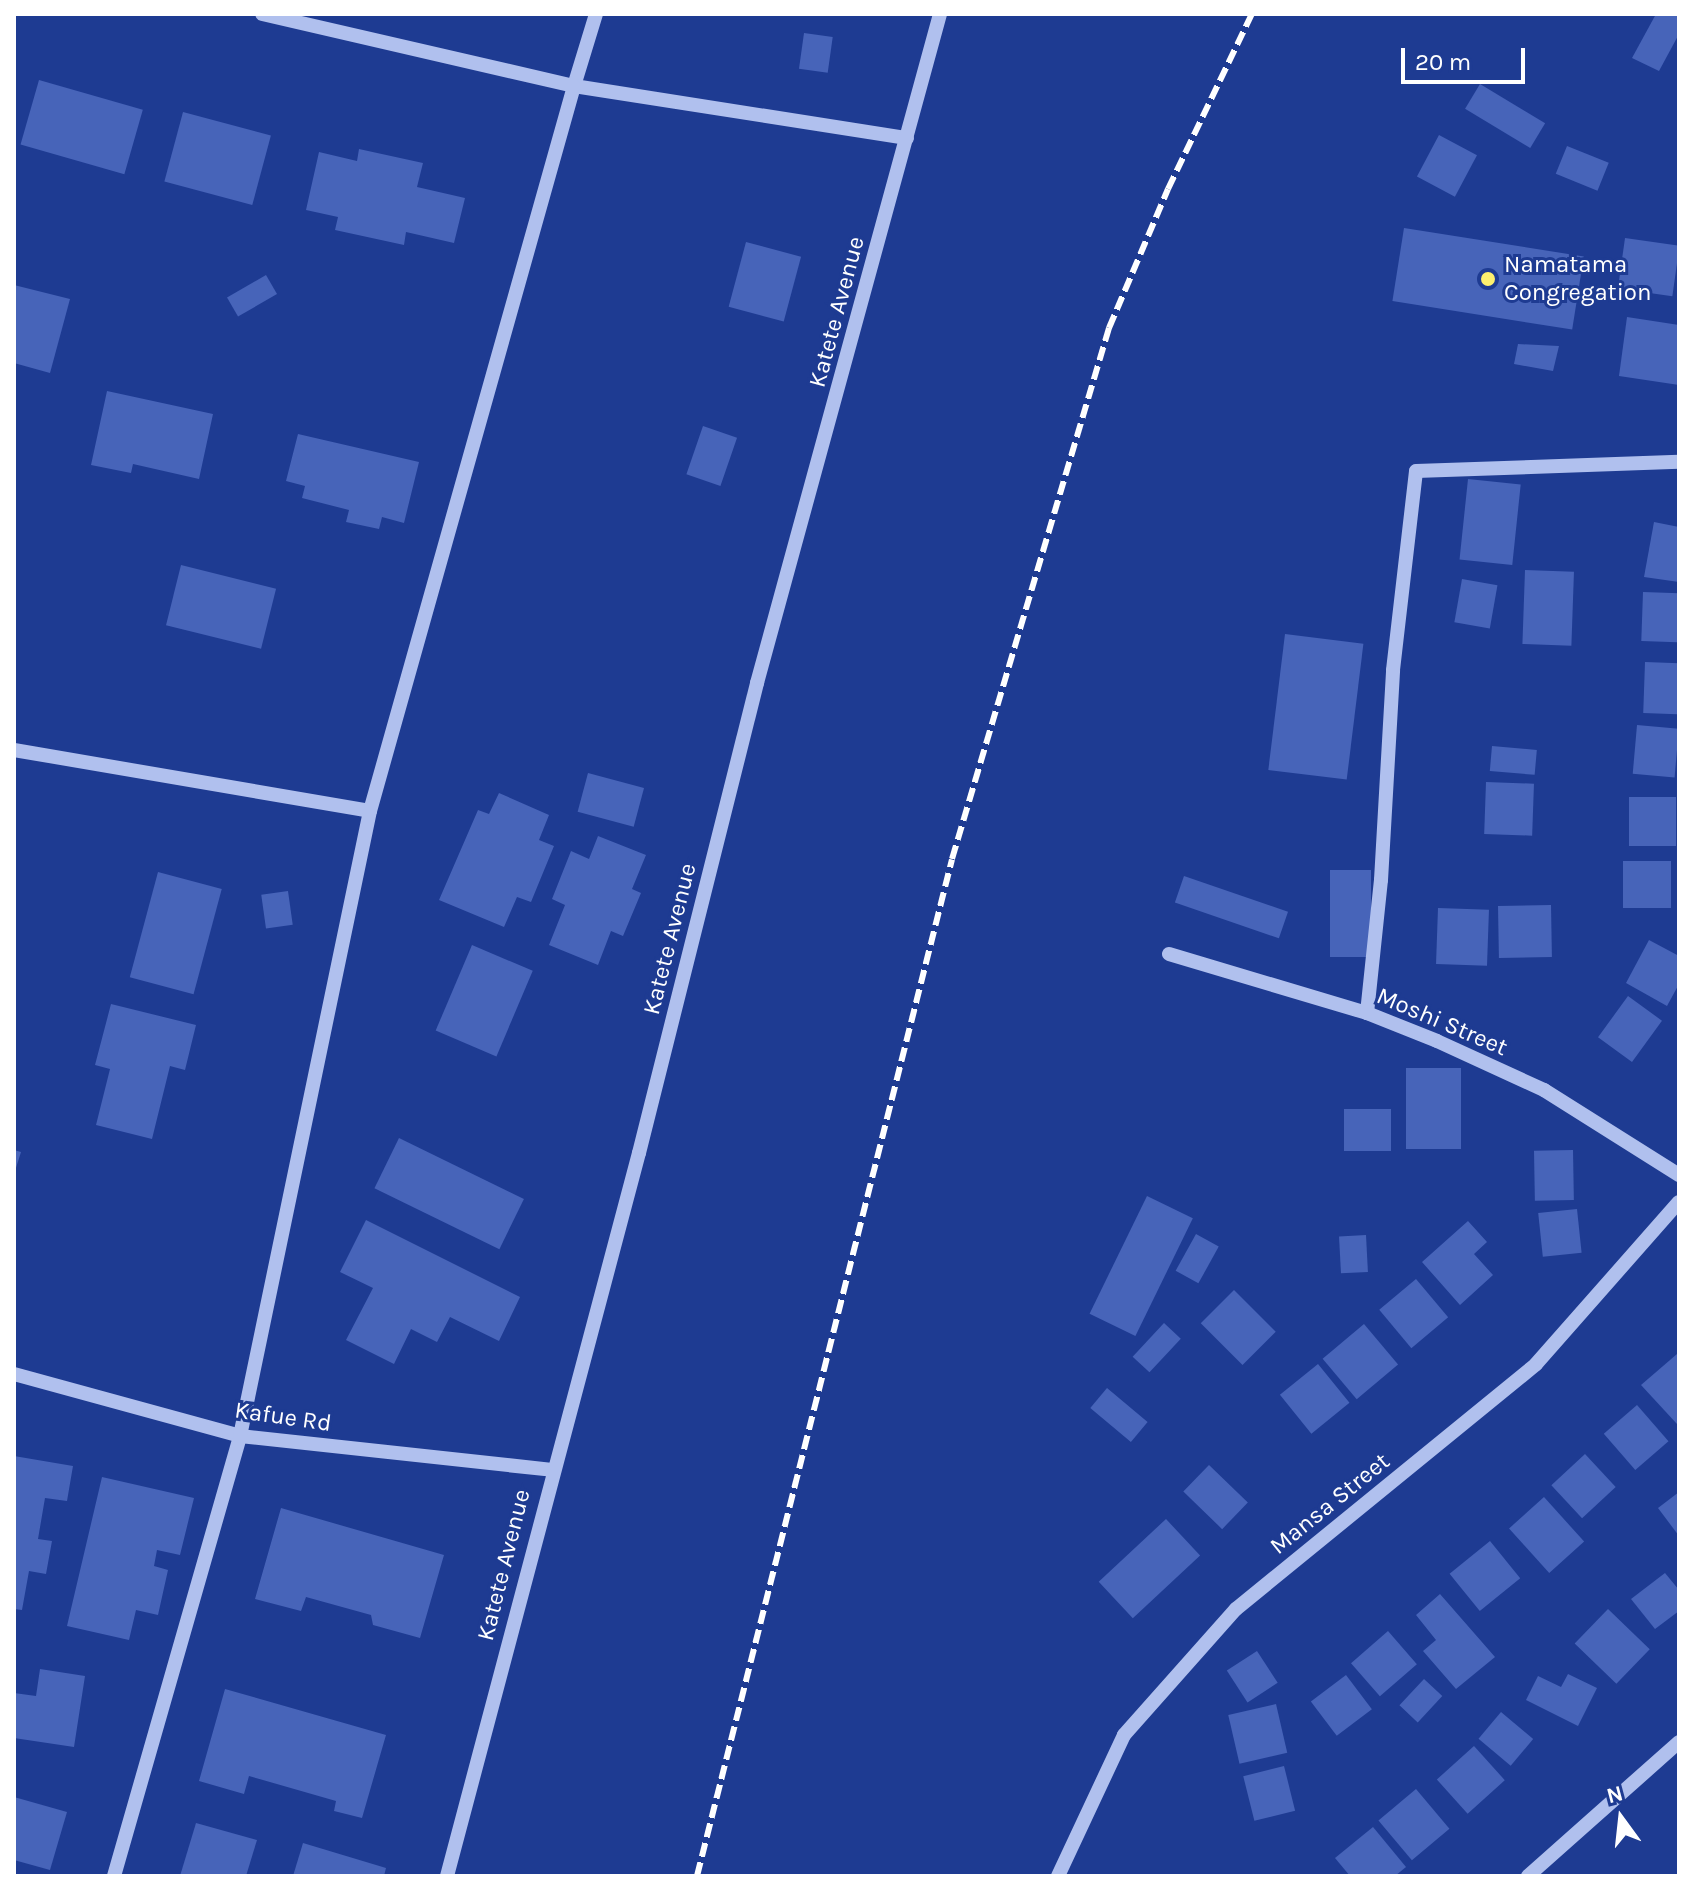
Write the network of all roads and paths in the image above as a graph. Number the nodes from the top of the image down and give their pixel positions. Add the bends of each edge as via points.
1 (262, 14) edge
2 (596, 14) edge
3 (940, 14) edge
4 (574, 86) junction
5 (907, 138) junction
6 (1679, 462) edge
7 (14, 750) edge
8 (370, 811) junction
9 (1169, 954) dead end
10 (1367, 1013) junction
11 (1679, 1175) edge
12 (1679, 1202) edge
13 (14, 1374) edge
14 (240, 1436) junction
15 (552, 1470) junction
16 (1679, 1742) edge
17 (114, 1876) edge
18 (447, 1876) edge
19 (1058, 1876) edge
20 (1528, 1876) edge

1 - 4 street
2 - 4 street
3 - 5 street, Katete Avenue
4 - 5 street
4 - 8 street
5 - 15 street, Katete Avenue via 761,668 639,1153
6 - 10 street via 1416,471 1393,670
7 - 8 street
8 - 14 street
9 - 10 street, Moshi Street
10 - 11 street, Moshi Street via 1544,1090
12 - 19 street, Mansa Street via 1536,1364 1236,1609 1124,1735
13 - 14 street, Kafue Rd
14 - 15 street, Kafue Rd
14 - 17 street
15 - 18 street, Katete Avenue
16 - 20 street

